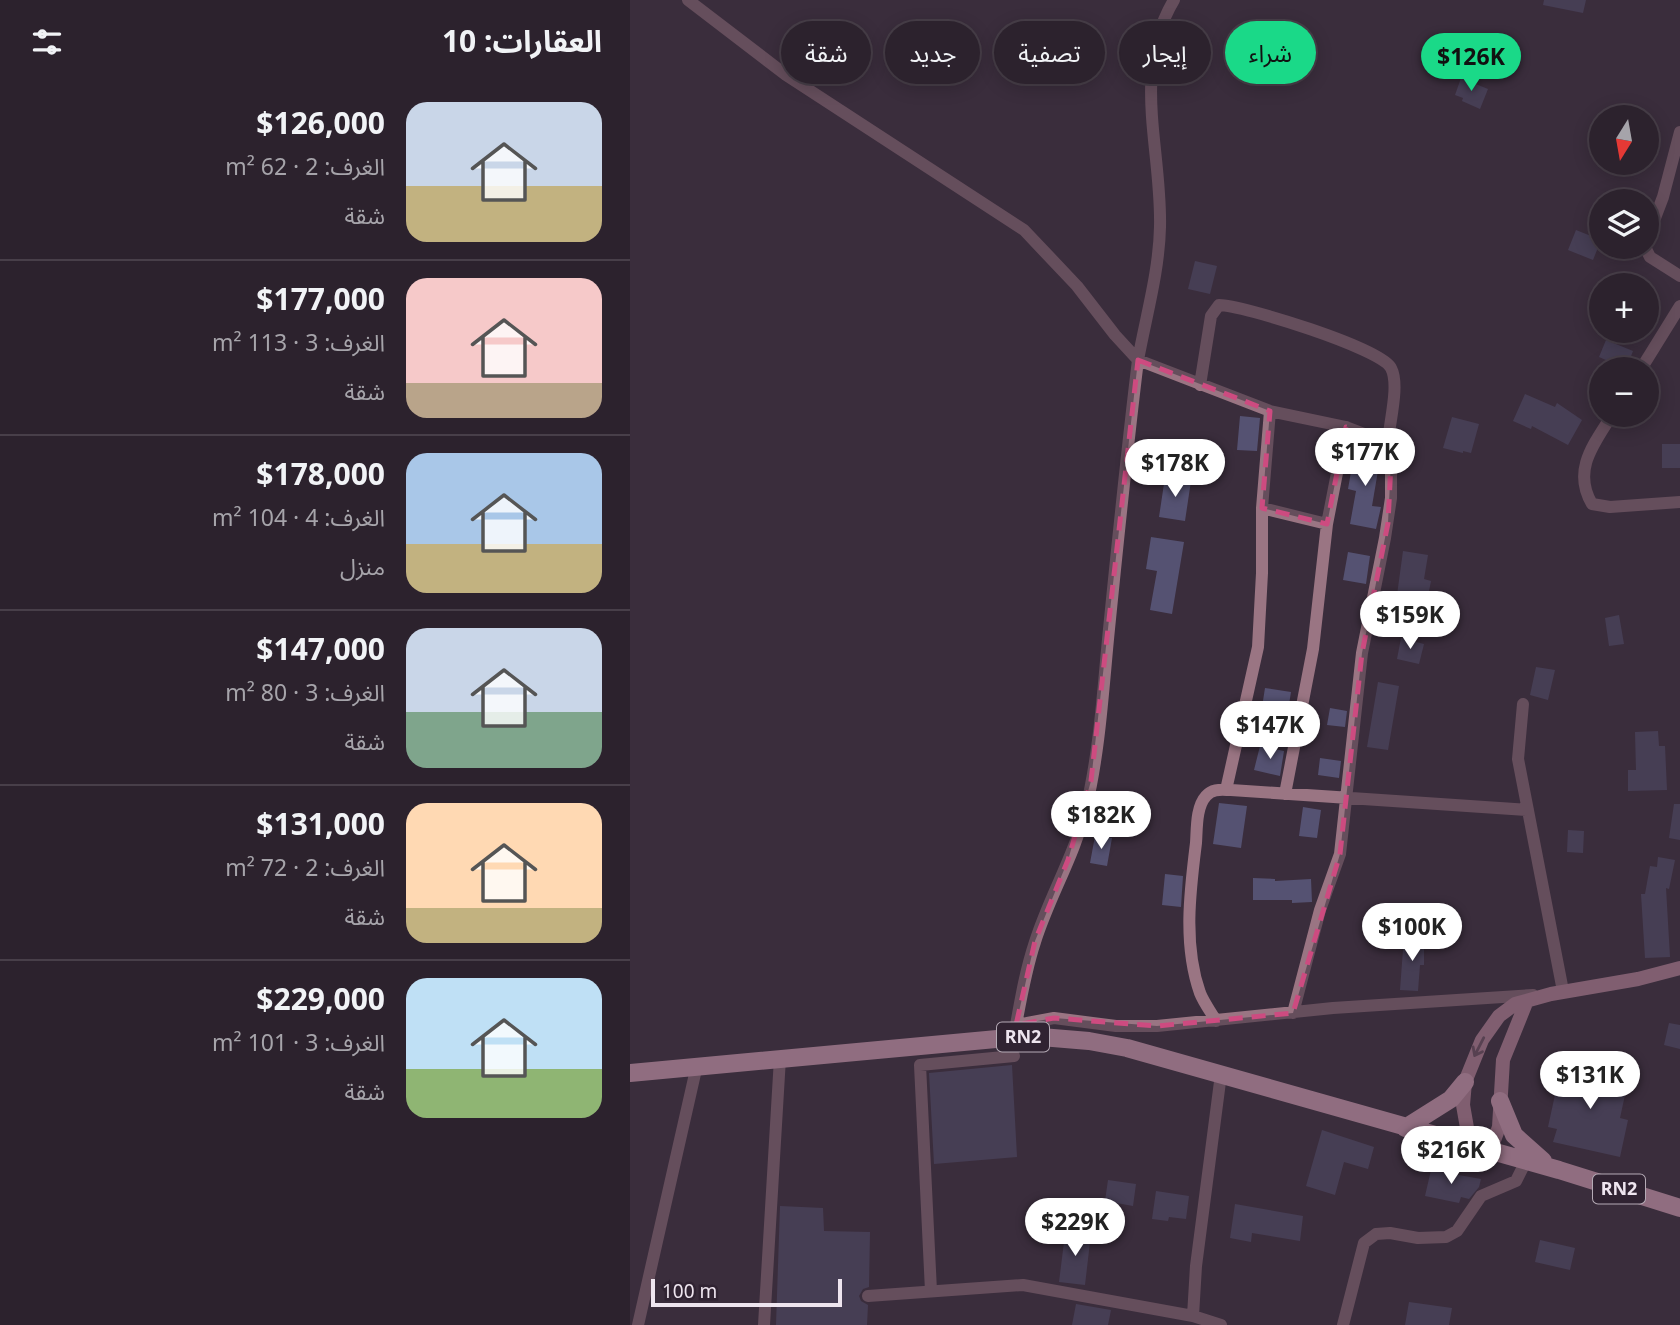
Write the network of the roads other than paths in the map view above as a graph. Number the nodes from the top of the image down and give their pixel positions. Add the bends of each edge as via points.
1 (688, 0) edge
2 (1174, 0) edge
3 (1680, 132) edge
4 (1659, 208) edge
5 (1653, 259) edge
6 (1680, 276) edge
7 (1680, 306) edge
8 (1648, 357) edge
9 (1138, 360) junction
10 (1200, 385) junction
11 (1269, 411) junction
12 (1346, 427) junction
13 (1605, 427) edge
14 (1388, 443) junction
15 (1680, 502) edge
16 (1262, 508) junction
17 (1327, 524) junction
18 (1523, 704) dead end
19 (1226, 790) junction
20 (1285, 794) junction
21 (1345, 797) junction
22 (1528, 810) junction
23 (1680, 968) edge
24 (1557, 992) junction
25 (1527, 1003) junction
26 (1293, 1013) junction
27 (1216, 1021) junction
28 (1015, 1031) junction
29 (1014, 1056) dead end
30 (780, 1058) junction
31 (697, 1065) junction
32 (630, 1073) edge
33 (1221, 1074) junction
34 (1465, 1082) junction
35 (1500, 1101) junction
36 (1405, 1128) junction
37 (1470, 1146) junction
38 (1490, 1151) junction
39 (1526, 1161) junction
40 (1559, 1170) junction
41 (1680, 1208) edge
42 (931, 1291) junction
43 (868, 1296) dead end
44 (1193, 1316) junction
45 (638, 1325) edge
46 (764, 1325) edge
47 (1222, 1325) edge
48 (1343, 1325) edge

1 - 9 street via 786,75 1024,230
2 - 9 street via 1151,62 1160,231
3 - 4 street
5 - 6 street
7 - 8 street
9 - 10 street
9 - 28 street via 1099,730 1086,809 1035,941
10 - 11 street
10 - 14 street via 1211,316 1219,305 1313,330 1360,347 1390,365 1394,393
11 - 12 street
11 - 16 street
12 - 14 street
12 - 17 street
13 - 15 street via 1583,477 1592,504
14 - 21 street via 1391,498 1362,653
16 - 17 street
16 - 19 street via 1258,647
17 - 20 street via 1313,649
18 - 22 street via 1518,760
19 - 20 street
19 - 27 street via 1207,794 1199,809 1191,897 1193,960 1200,994
20 - 21 street
21 - 22 street
21 - 26 street via 1340,854
22 - 24 street via 1541,867
23 - 24 main road
24 - 25 main road
24 - 26 street
25 -> 34 main road via 1511,1006 1494,1021
25 - 35 main road via 1505,1052
26 - 27 street
27 - 28 street via 1116,1026 1054,1018
28 - 30 main road, RN2
28 - 33 main road, RN2 via 1126,1048
29 - 42 street via 920,1065
30 - 31 main road, RN2
30 - 46 street
31 - 32 main road, RN2
31 - 45 street
33 - 36 main road, RN2
33 - 44 street
34 - 36 main road via 1451,1099
34 - 37 main road via 1463,1105
35 - 38 main road via 1499,1127
35 - 40 main road via 1517,1139
36 - 37 main road, RN2
37 - 38 main road, RN2
38 - 39 main road, RN2
39 - 40 main road, RN2
39 - 48 street via 1516,1181 1481,1196 1457,1231 1446,1237 1376,1234 1364,1243
40 - 41 main road, RN2
42 - 43 street
42 - 44 street via 1023,1285
44 - 47 street

